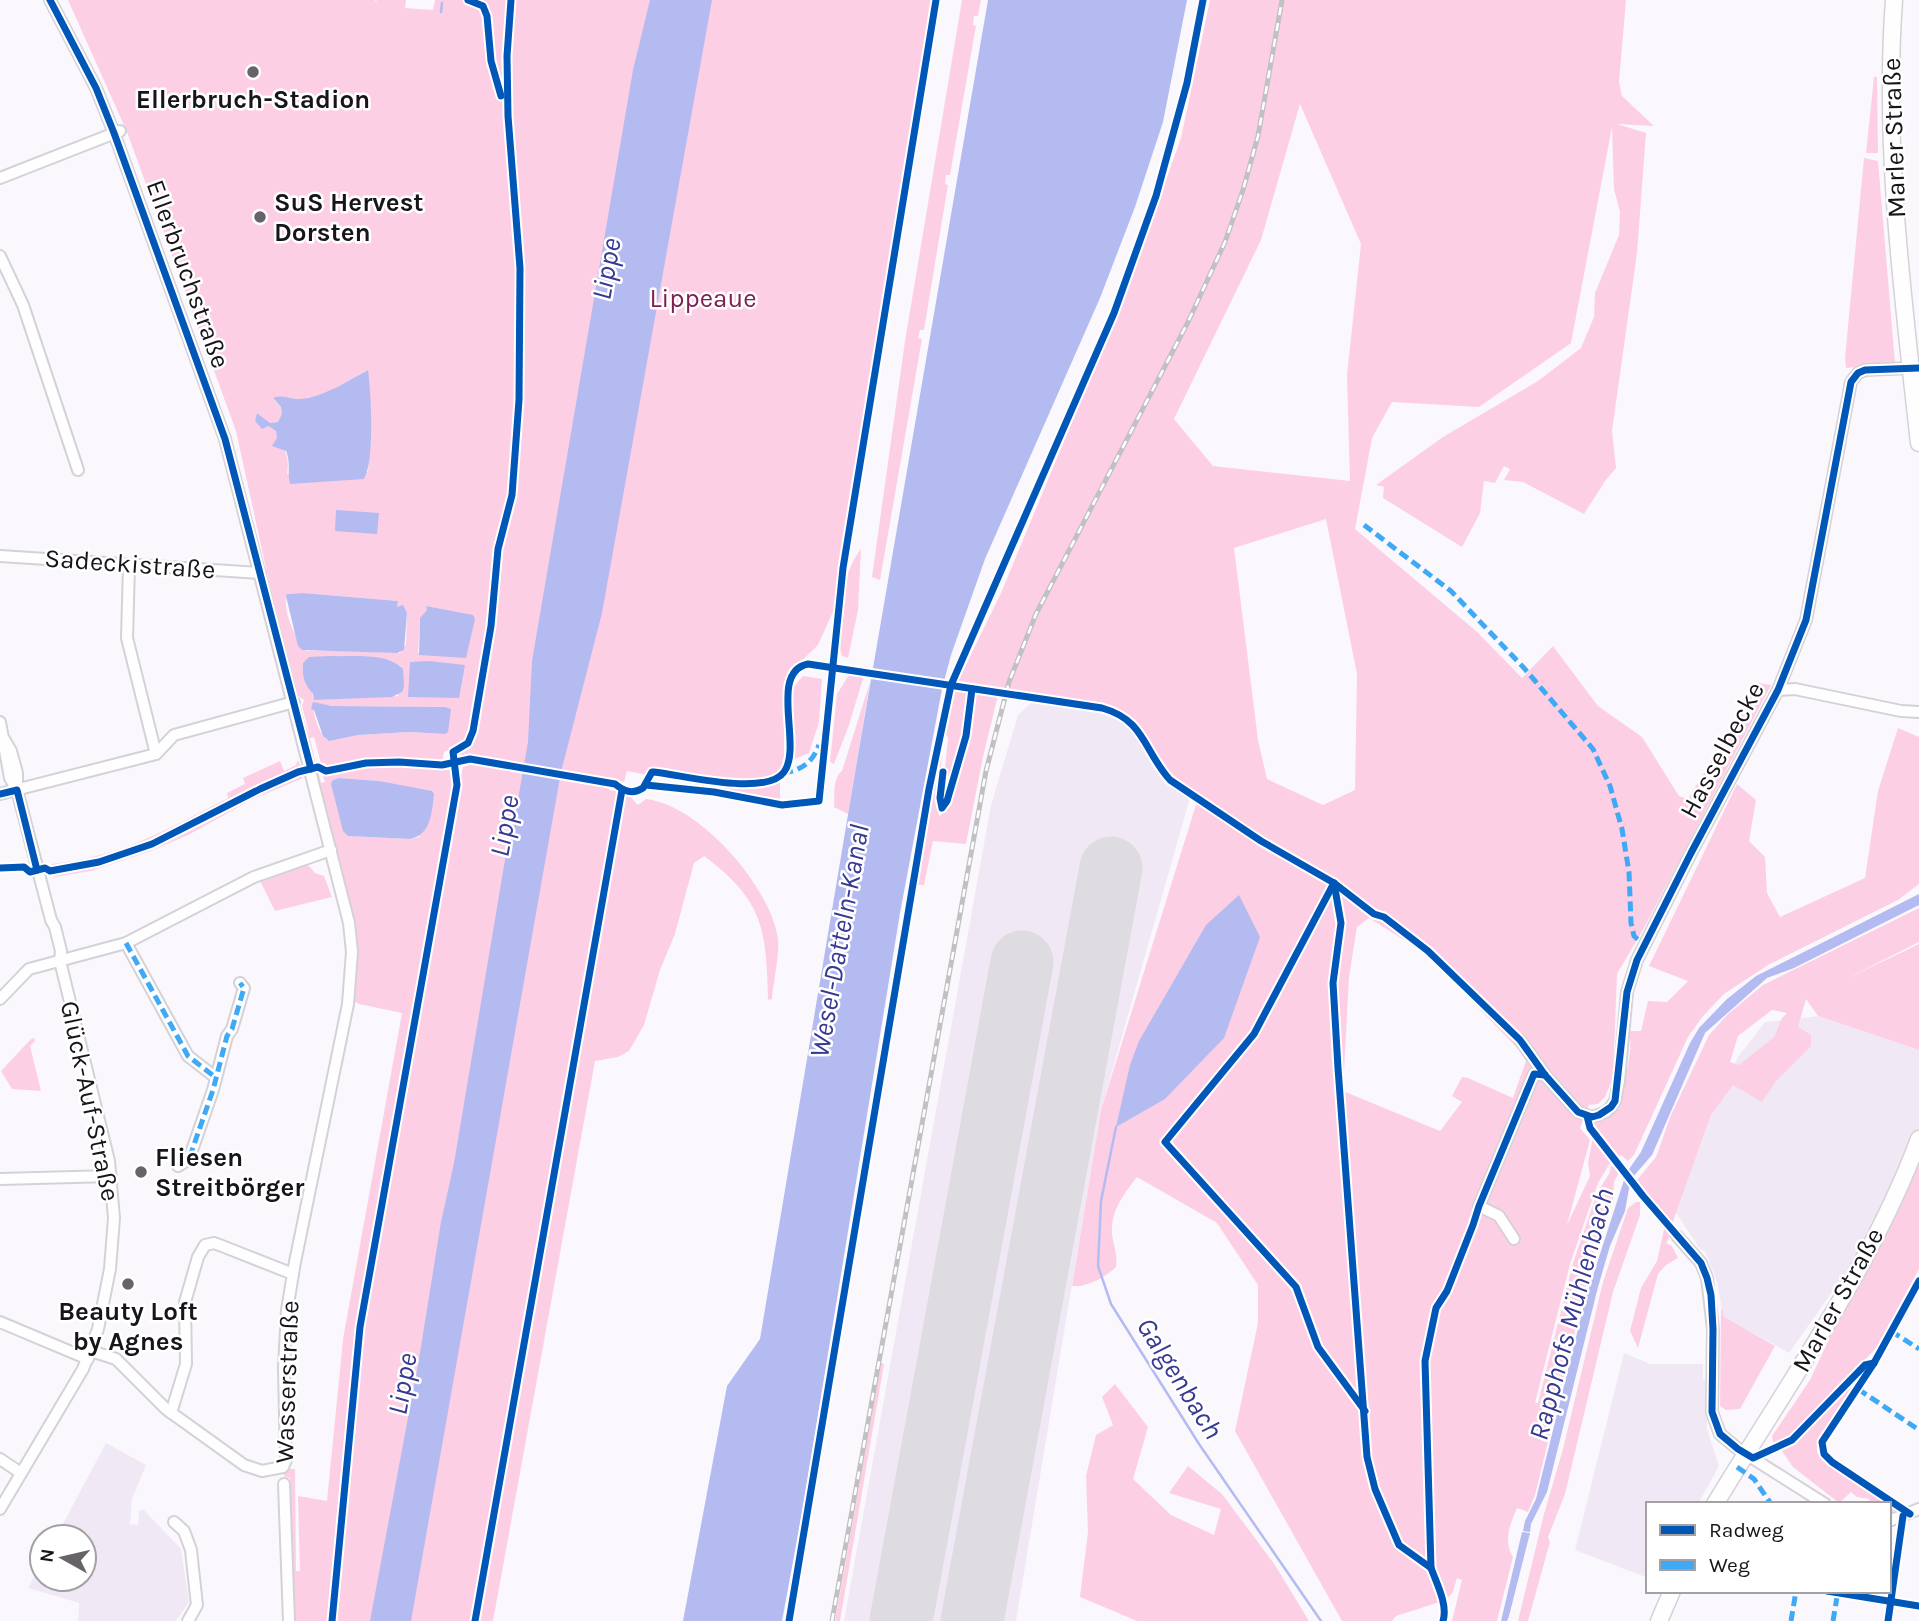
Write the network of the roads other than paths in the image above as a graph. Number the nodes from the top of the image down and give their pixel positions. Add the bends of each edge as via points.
1 (50, 0) edge
2 (1894, 0) edge
3 (117, 132) junction
4 (0, 178) edge
5 (0, 256) edge
6 (1911, 368) junction
7 (1919, 443) edge
8 (78, 470) dead end
9 (0, 556) edge
10 (129, 565) junction
11 (260, 573) junction
12 (1778, 690) junction
13 (294, 702) junction
14 (1919, 712) edge
15 (0, 722) edge
16 (156, 754) junction
17 (17, 790) junction
18 (0, 794) edge
19 (331, 850) junction
20 (126, 943) junction
21 (60, 961) junction
22 (240, 983) dead end
23 (0, 999) edge
24 (1520, 1040) dead end
25 (1545, 1075) junction
26 (215, 1077) junction
27 (1919, 1139) edge
28 (178, 1166) dead end
29 (111, 1176) junction
30 (0, 1179) edge
31 (1677, 1236) dead end
32 (1514, 1239) dead end
33 (293, 1274) junction
34 (0, 1322) edge
35 (89, 1355) junction
36 (171, 1413) junction
37 (1745, 1454) junction
38 (0, 1459) edge
39 (21, 1472) junction
40 (284, 1484) dead end
41 (1716, 1502) edge
42 (1822, 1502) edge
43 (0, 1509) edge
44 (1919, 1509) edge
45 (1891, 1520) edge
46 (174, 1522) dead end
47 (1671, 1593) edge
48 (188, 1621) edge
49 (289, 1621) edge
50 (1659, 1621) edge

1 - 3 street, Ellerbruchstraße
2 - 6 main road, Marler Straße via 1892,157
3 - 4 street
3 - 11 street, Ellerbruchstraße via 225,439
5 - 8 street via 23,306
6 - 7 main road, Marler Straße
6 - 12 street, Hasselbecke via 1865,370 1851,382 1809,609
9 - 10 street, Sadeckistraße
10 - 11 street, Sadeckistraße
10 - 16 street via 127,638
11 - 13 street, Wasserstraße
12 - 14 street, Hasselbecke via 1794,688
12 - 25 street, Hasselbecke via 1637,960 1627,992 1615,1101 1599,1115 1582,1114
13 - 16 street via 174,735
13 - 19 street, Wasserstraße
15 - 17 street, Glück-Auf-Straße via 10,778
16 - 17 street
17 - 18 street
17 - 21 street, Glück-Auf-Straße via 51,920 48,930
19 - 20 street via 254,877
19 - 33 street, Wasserstraße via 349,923 351,978
20 - 21 street
20 - 26 street via 188,1056
21 - 23 street via 29,968
21 - 29 street, Glück-Auf-Straße
22 - 26 street via 244,988
24 - 25 street, Hasselbecke
25 - 32 street via 1534,1074 1479,1206 1499,1216
26 - 28 street via 189,1159
27 - 37 main road, Marler Straße via 1885,1217 1808,1358
29 - 30 street
29 - 35 street, Glück-Auf-Straße via 110,1269
31 - 37 street via 1701,1264 1711,1295 1712,1412 1720,1434
33 - 36 street via 214,1243 205,1245 185,1302 186,1364
33 - 36 street, Wasserstraße via 284,1352 283,1467 262,1471 244,1465
34 - 35 street
35 - 36 street via 116,1359
35 - 39 street, Glück-Auf-Straße
37 - 41 main road, Marler Straße
37 - 42 street
38 - 39 street
39 - 43 street, Glück-Auf-Straße
40 - 49 street, Wasserstraße
44 - 45 street
46 - 48 street via 184,1531 192,1559 197,1605
47 - 50 main road

